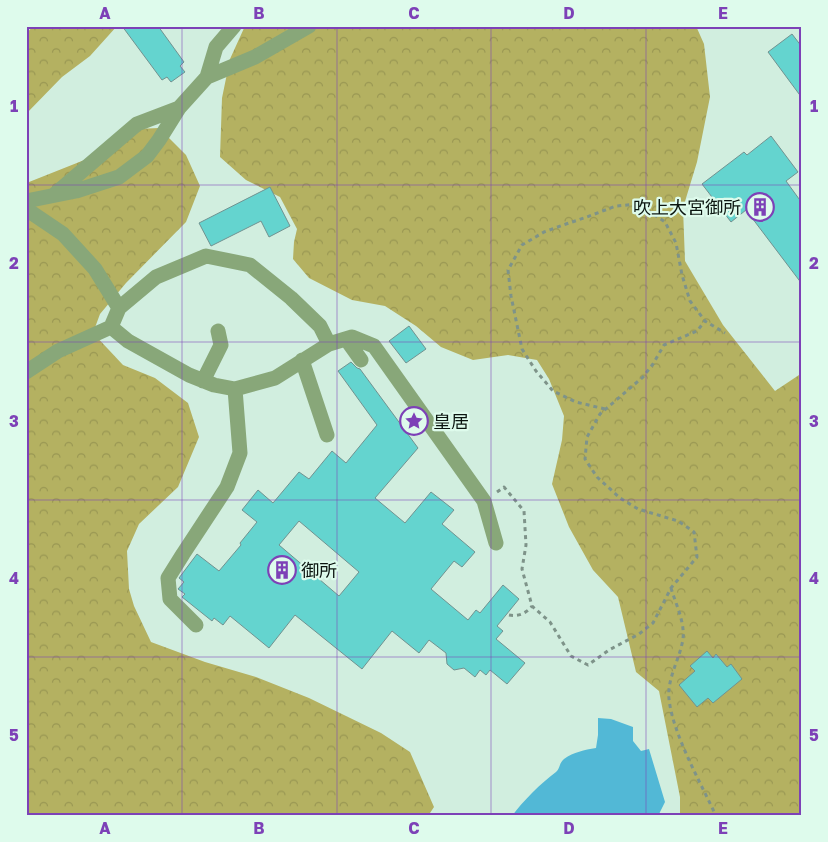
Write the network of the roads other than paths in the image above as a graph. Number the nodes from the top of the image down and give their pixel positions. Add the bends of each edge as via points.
1 (234, 26) edge
2 (310, 26) edge
3 (207, 77) junction
4 (179, 108) junction
5 (52, 196) junction
6 (26, 201) edge
7 (26, 209) edge
8 (119, 308) junction
9 (111, 327) junction
10 (218, 331) dead end
11 (346, 339) junction
12 (329, 344) junction
13 (302, 360) junction
14 (361, 360) dead end
15 (26, 372) edge
16 (203, 381) junction
17 (235, 390) junction
18 (327, 435) dead end
19 (496, 542) dead end
20 (196, 625) dead end

1 - 3 lane via 216,47
2 - 3 lane via 255,57
3 - 4 lane
4 - 5 lane via 138,124
4 - 5 lane via 147,156 119,177
5 - 6 lane
7 - 8 lane via 63,234 95,268
8 - 9 lane
8 - 12 lane via 156,277 206,256 250,265 320,326
9 - 15 lane via 58,351
9 - 16 lane via 128,341
10 - 16 lane via 221,345
11 - 12 lane
11 - 14 lane
11 - 19 lane via 352,337 374,346 484,501
12 - 13 lane
13 - 17 lane via 275,378
13 - 18 lane
16 - 17 lane
17 - 20 lane via 240,453 237,462 227,487 168,578 170,599

